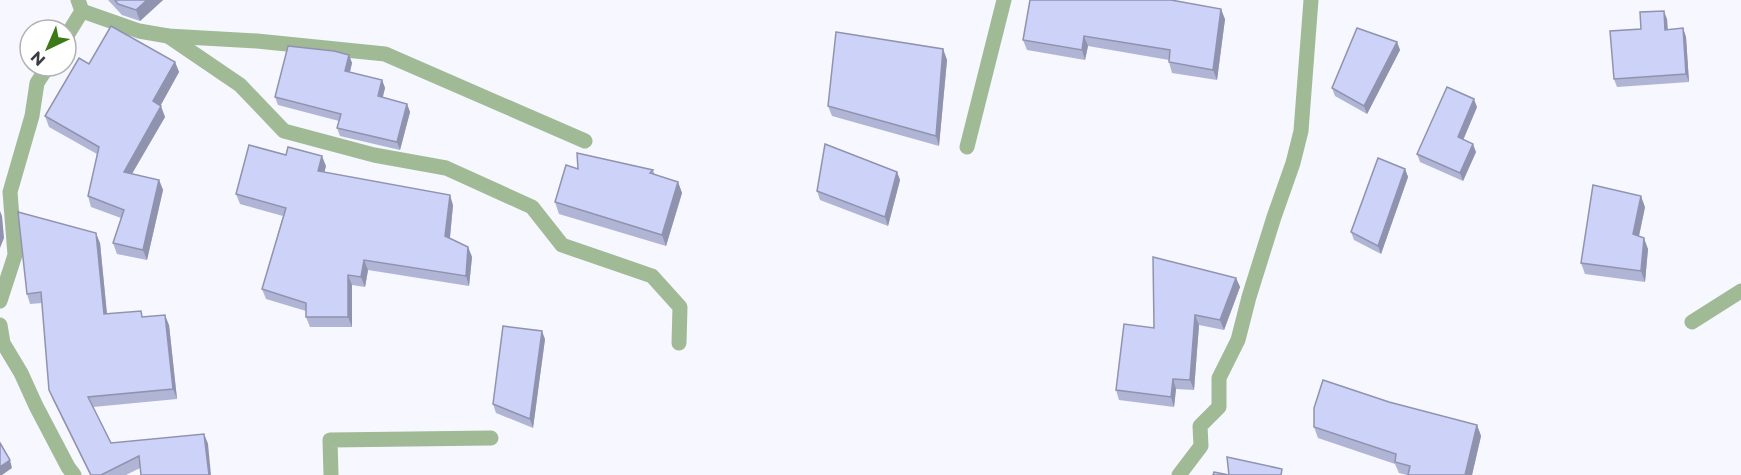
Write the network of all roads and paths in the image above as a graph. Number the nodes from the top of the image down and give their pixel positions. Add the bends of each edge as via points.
1 (1004, 0) edge
2 (1311, 0) edge
3 (80, 6) edge
4 (168, 36) junction
5 (40, 78) edge
6 (585, 141) dead end
7 (967, 147) dead end
8 (1741, 291) edge
9 (0, 301) edge
10 (1692, 322) dead end
11 (0, 325) edge
12 (679, 343) dead end
13 (491, 438) dead end
14 (74, 475) edge
15 (331, 475) edge
16 (1179, 475) edge

1 - 7 street
2 - 16 street via 1301,131 1293,162 1238,340 1219,378 1219,407 1200,426 1201,446
3 - 4 street via 139,31
4 - 6 street via 385,54
4 - 12 street via 240,85 284,131 374,155 446,168 532,207 562,245 652,276 680,307
5 - 9 street via 10,192 15,255
8 - 10 street
11 - 14 street via 3,343
13 - 15 street via 330,440

